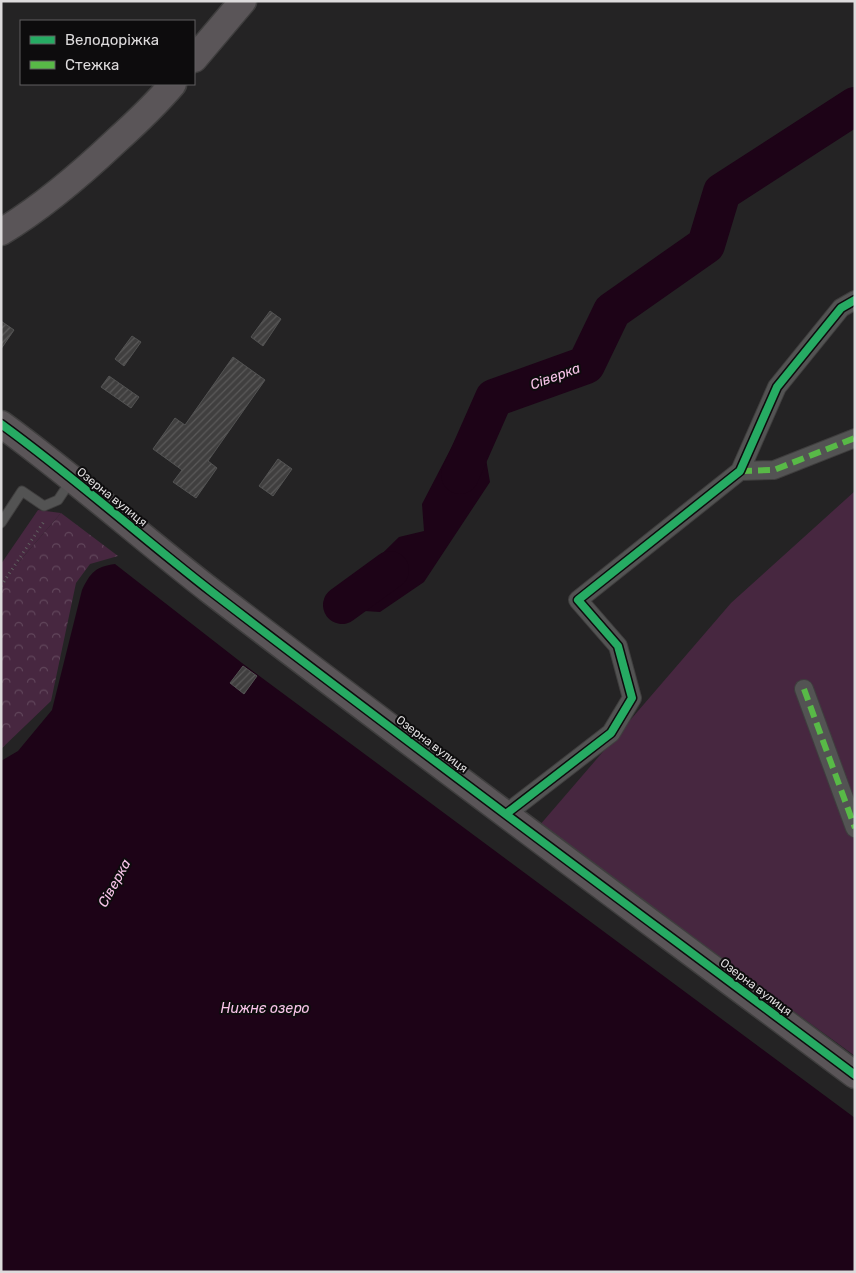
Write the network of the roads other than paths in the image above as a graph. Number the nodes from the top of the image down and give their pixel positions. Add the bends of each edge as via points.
1 (243, 1) edge
2 (195, 58) edge
3 (172, 85) edge
4 (1, 232) edge
5 (855, 300) edge
6 (1, 424) edge
7 (855, 438) edge
8 (740, 471) junction
9 (65, 490) junction
10 (1, 523) edge
11 (804, 689) dead end
12 (506, 814) junction
13 (855, 828) edge
14 (855, 1074) edge

1 - 2 street
3 - 4 street via 88,168
5 - 8 street via 842,308 777,387
6 - 9 street, Озерна вулиця
7 - 8 street via 774,470
8 - 12 street via 578,600 618,646 632,698 611,734
9 - 10 lane via 44,506 22,491
9 - 12 street, Озерна вулиця via 211,591
11 - 13 street
12 - 14 street, Озерна вулиця

